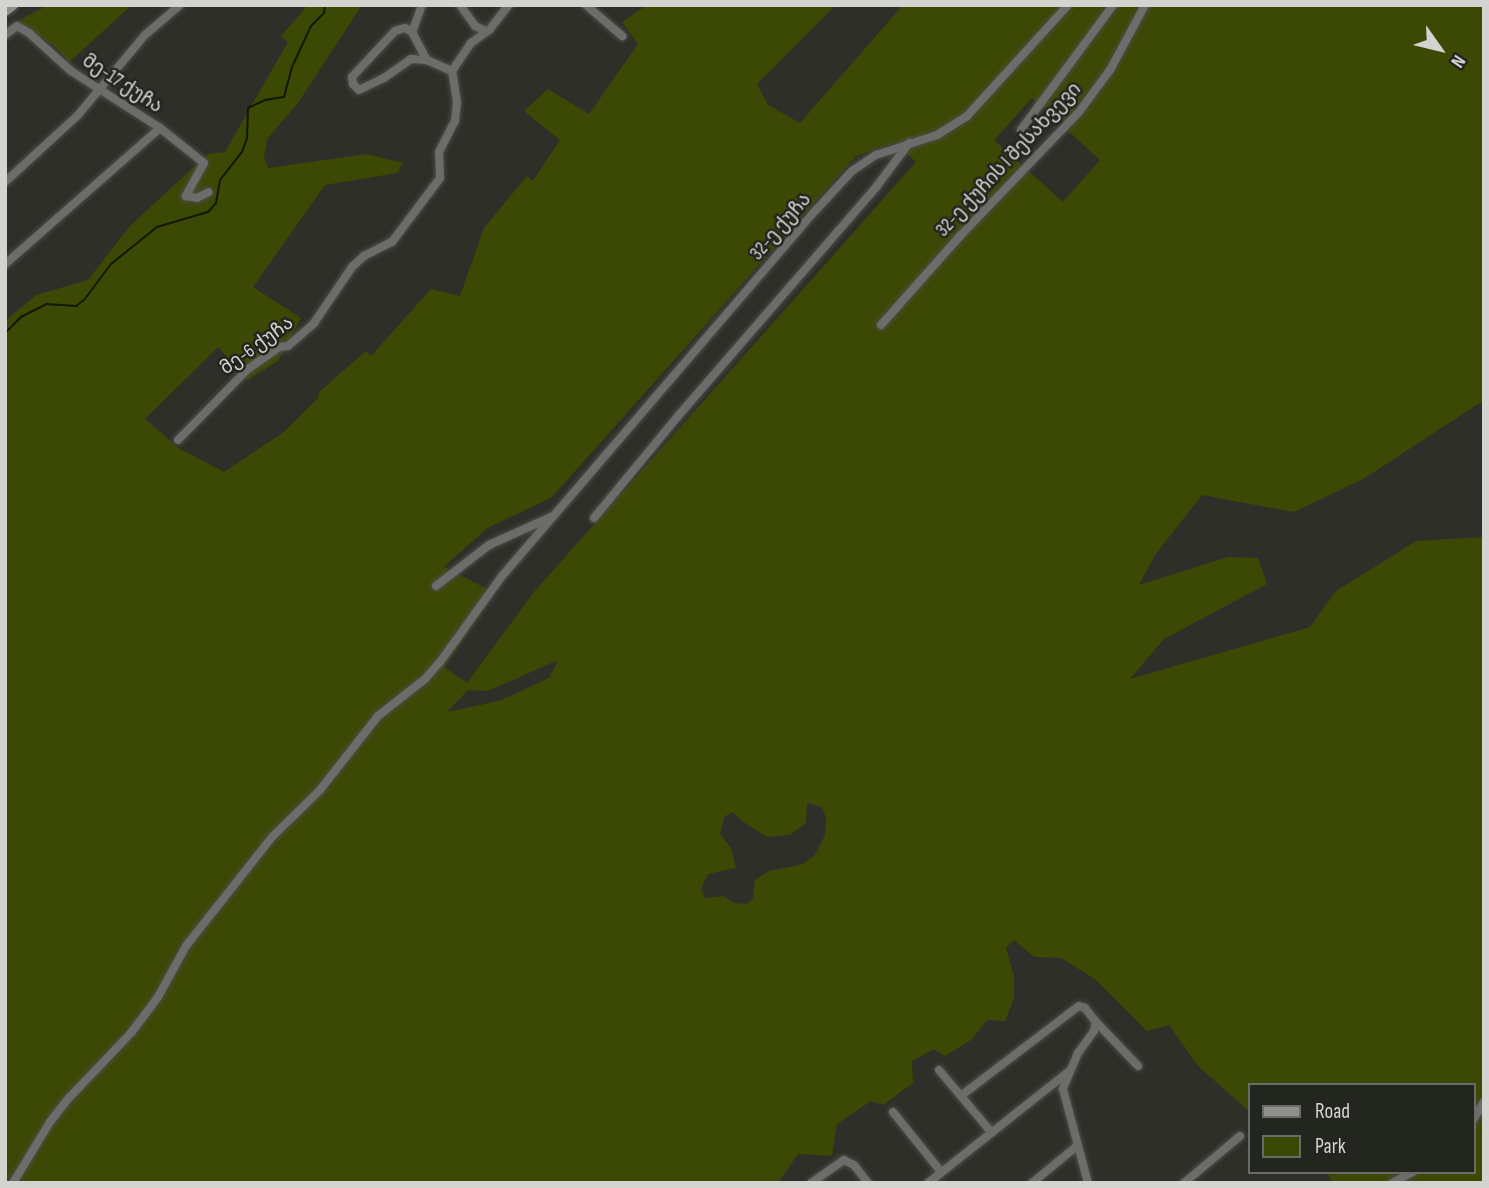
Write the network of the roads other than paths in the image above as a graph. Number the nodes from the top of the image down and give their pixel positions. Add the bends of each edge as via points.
1 (13, 5) edge
2 (180, 5) edge
3 (422, 5) edge
4 (460, 5) edge
5 (509, 5) edge
6 (586, 5) edge
7 (1068, 5) edge
8 (1113, 5) edge
9 (1144, 5) edge
10 (5, 11) edge
11 (484, 30) junction
12 (412, 32) junction
13 (5, 35) edge
14 (622, 36) dead end
15 (427, 60) junction
16 (452, 71) junction
17 (101, 88) junction
18 (160, 128) junction
19 (1021, 130) dead end
20 (909, 144) junction
21 (5, 182) edge
22 (209, 192) dead end
23 (5, 264) edge
24 (881, 325) dead end
25 (178, 440) dead end
26 (553, 516) junction
27 (594, 518) dead end
28 (436, 586) dead end
29 (1096, 1022) junction
30 (1138, 1066) dead end
31 (939, 1070) dead end
32 (1068, 1072) junction
33 (962, 1095) junction
34 (893, 1112) dead end
35 (992, 1132) junction
36 (1240, 1136) dead end
37 (1077, 1146) junction
38 (941, 1172) junction
39 (1409, 1174) edge
40 (13, 1183) edge
41 (811, 1183) edge
42 (868, 1183) edge
43 (928, 1183) edge
44 (1032, 1183) edge
45 (1088, 1183) edge
46 (1184, 1183) edge
47 (1392, 1183) edge

1 - 10 main road
2 - 17 street via 145,34
3 - 12 street
4 - 11 street via 475,26
5 - 11 street via 490,29
6 - 14 street
7 - 20 street, 32-ე ქუჩა via 967,116 937,135
8 - 19 street
9 - 24 street, 32-ე ქუჩის I შესახვევი via 1110,71 1079,113 961,234
11 - 16 street
12 - 15 street
12 - 15 street via 405,28 395,31 352,77 353,84 359,90 411,59
13 - 17 street, მე-17 ქუჩა via 17,26 71,71
15 - 16 street
16 - 25 street, მე-6 ქუჩა via 456,111 439,152 440,178 400,232 352,267 314,323 288,346 248,369
17 - 18 street, მე-17 ქუჩა
17 - 21 street
18 - 22 street via 205,163 186,196 197,198
18 - 23 street, მე-17 ქუჩა
20 - 26 street, 32-ე ქუჩა via 876,155 852,171
20 - 27 street
26 - 28 street via 489,545
26 - 40 street, 32-ე ქუჩა via 502,576 440,662 379,716 320,790 273,836 186,946 138,1024 50,1122
29 - 30 street
29 - 32 street
29 - 33 street via 1079,1006
31 - 33 street
32 - 35 street
32 - 37 street via 1063,1089
33 - 35 street
34 - 38 street
35 - 38 street
36 - 46 street
37 - 44 street
37 - 45 street
38 - 43 street
39 - 47 street
41 - 42 street via 844,1160

